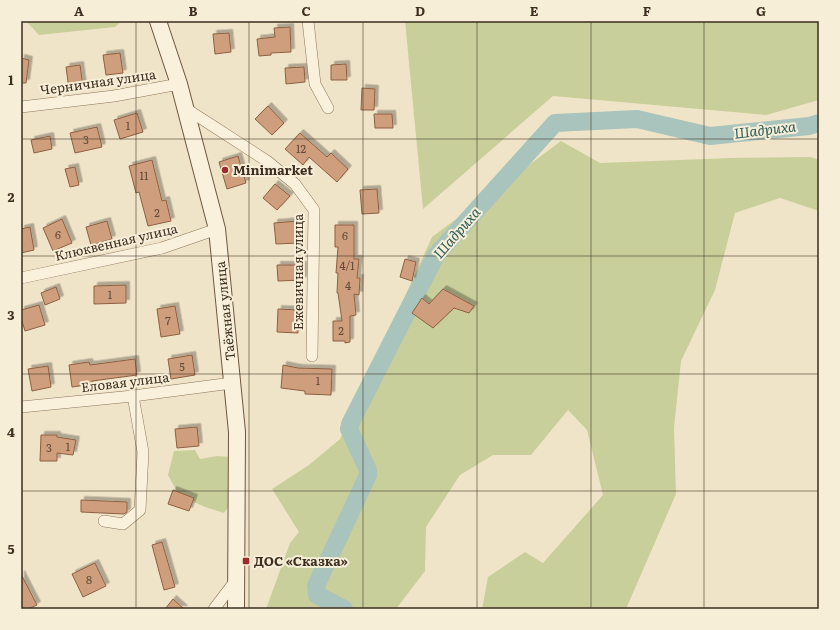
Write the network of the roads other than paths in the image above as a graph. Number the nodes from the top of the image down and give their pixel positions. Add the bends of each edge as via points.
1 (158, 21) edge
2 (308, 21) edge
3 (178, 84) junction
4 (21, 107) edge
5 (185, 108) junction
6 (328, 108) dead end
7 (217, 230) junction
8 (21, 278) edge
9 (312, 356) dead end
10 (232, 383) junction
11 (133, 396) junction
12 (21, 407) edge
13 (104, 521) dead end
14 (236, 580) junction
15 (214, 609) edge
16 (236, 609) edge

1 - 3 street, Таёжная улица
2 - 6 street via 315,84
3 - 4 street, Черничная улица via 114,96
3 - 5 street, Таёжная улица
5 - 7 street, Таёжная улица
5 - 9 street, Ежевичная улица via 267,161 295,184 314,210
7 - 8 street, Клюквенная улица via 162,248
7 - 10 street, Таёжная улица
10 - 11 street, Еловая улица
10 - 14 street, Таёжная улица via 237,432
11 - 12 street, Еловая улица
11 - 13 street via 143,452 140,510 123,524
14 - 15 street
14 - 16 street, Таёжная улица

